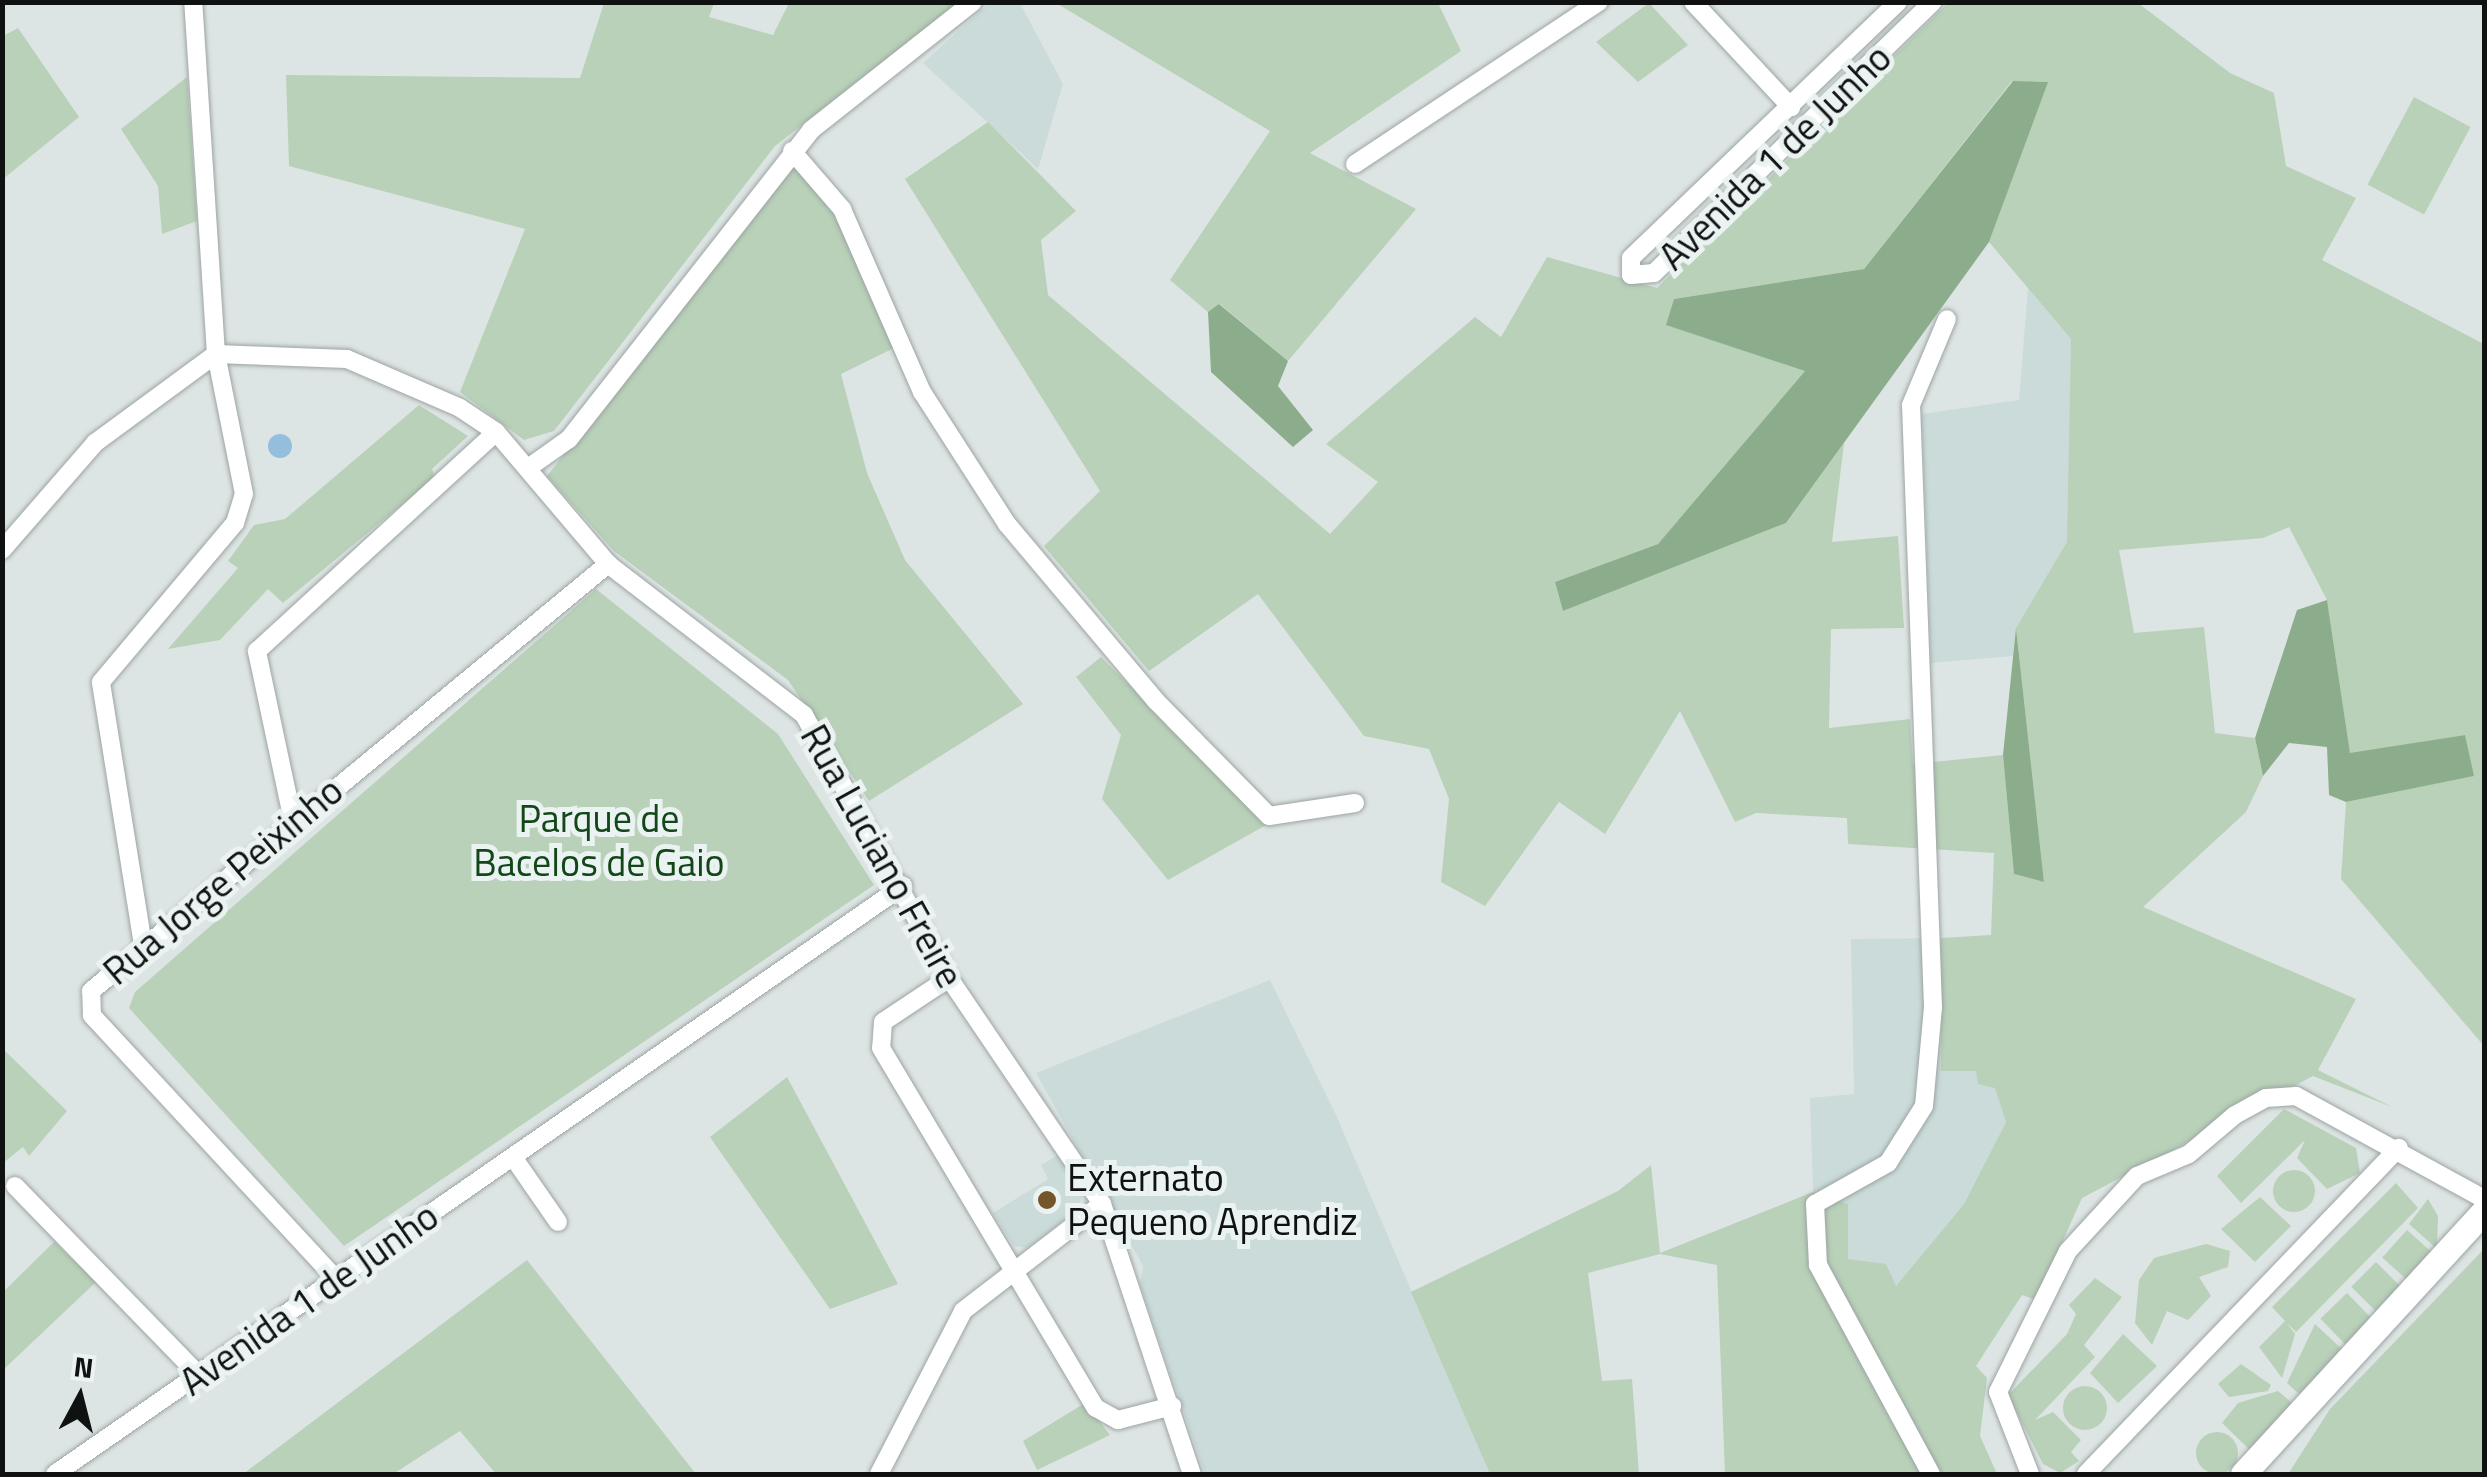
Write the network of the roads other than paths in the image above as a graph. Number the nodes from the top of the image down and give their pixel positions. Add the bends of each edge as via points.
1 (193, 2) edge
2 (972, 2) edge
3 (1598, 2) edge
4 (1693, 2) edge
5 (1898, 2) edge
6 (1932, 2) edge
7 (1791, 107) junction
8 (792, 151) junction
9 (1355, 164) dead end
10 (1948, 319) dead end
11 (216, 354) junction
12 (496, 432) junction
13 (528, 468) junction
14 (2, 550) edge
15 (608, 564) junction
16 (1355, 803) dead end
17 (293, 822) junction
18 (904, 886) junction
19 (142, 945) junction
20 (949, 978) junction
21 (2400, 1148) junction
22 (513, 1157) junction
23 (15, 1186) dead end
24 (2484, 1198) edge
25 (1102, 1204) junction
26 (2484, 1211) edge
27 (558, 1222) dead end
28 (1015, 1270) junction
29 (337, 1280) junction
30 (198, 1375) junction
31 (1172, 1406) junction
32 (55, 1474) edge
33 (879, 1474) edge
34 (1192, 1474) edge
35 (1931, 1474) edge
36 (2030, 1474) edge
37 (2086, 1474) edge
38 (2243, 1474) edge

1 - 11 street
2 - 8 street
3 - 9 street
4 - 7 street
5 - 7 street, Avenida 1 de Junho
6 - 7 street, Avenida 1 de Junho via 1654,273 1631,276 1632,258
8 - 13 street via 569,439
8 - 16 street via 842,209 913,376 996,508 1156,702 1268,816
10 - 35 street via 1911,405 1933,1007 1924,1106 1888,1164 1814,1204 1818,1266
11 - 12 street, Rua Luciano Freire via 347,359
11 - 14 street via 95,443
11 - 19 street via 242,509 101,682
12 - 13 street, Rua Luciano Freire
12 - 17 street via 257,651
13 - 15 street, Rua Luciano Freire
15 - 17 street, Rua Jorge Peixinho
15 - 18 street, Rua Luciano Freire via 804,715
17 - 19 street, Rua Jorge Peixinho
18 - 20 street, Rua Luciano Freire
18 - 22 street, Avenida 1 de Junho
19 - 29 street, Rua Jorge Peixinho via 91,991 92,1015
20 - 25 street, Rua Luciano Freire
20 - 28 street via 882,1022 878,1037
21 - 24 street
21 - 36 street via 2296,1096 2266,1098 2098,1210 1998,1392
21 - 37 street
22 - 27 street
22 - 29 street, Avenida 1 de Junho
23 - 30 street
25 - 28 street
25 - 31 street, Rua Luciano Freire
26 - 38 street
28 - 31 street via 1106,1418
28 - 33 street via 963,1311
29 - 30 street, Avenida 1 de Junho
30 - 32 street, Avenida 1 de Junho
31 - 34 street, Rua Luciano Freire

